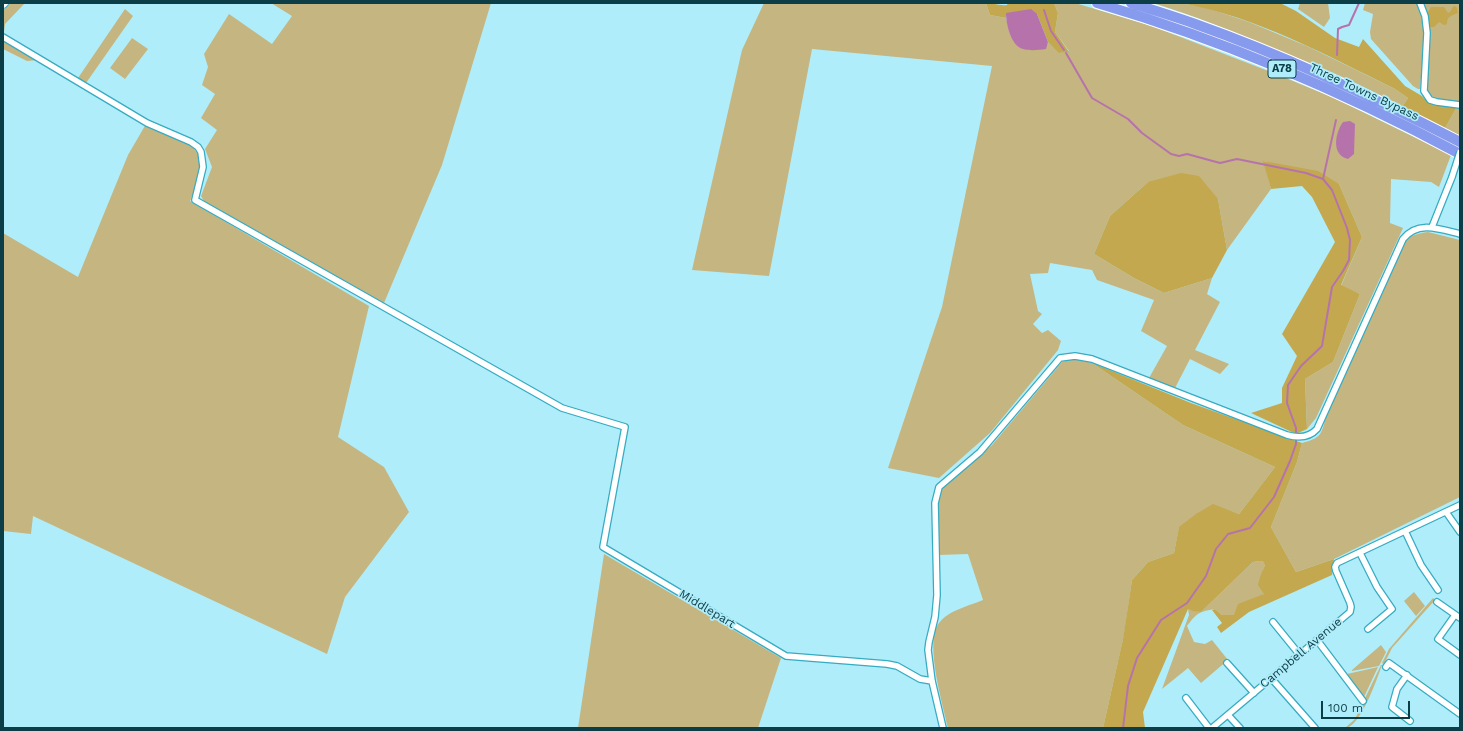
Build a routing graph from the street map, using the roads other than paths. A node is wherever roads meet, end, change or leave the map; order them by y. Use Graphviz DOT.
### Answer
graph roads {
  1 [pos="1097,3"];
  2 [pos="1132,3"];
  3 [pos="1420,3"];
  4 [pos="3,37"];
  5 [pos="1460,105"];
  6 [pos="1460,142"];
  7 [pos="1460,153"];
  8 [pos="1432,227"];
  9 [pos="1460,234"];
  10 [pos="1460,506"];
  11 [pos="1446,512"];
  12 [pos="1405,531"];
  13 [pos="1460,532"];
  14 [pos="1360,553"];
  15 [pos="1438,590"];
  16 [pos="1437,602"];
  17 [pos="1455,615"];
  18 [pos="1460,618"];
  19 [pos="1273,622"];
  20 [pos="1368,629"];
  21 [pos="1317,640"];
  22 [pos="1299,654"];
  23 [pos="1460,655"];
  24 [pos="1227,663"];
  25 [pos="1386,667"];
  26 [pos="1406,675"];
  27 [pos="1271,678"];
  28 [pos="932,681"];
  29 [pos="1254,693"];
  30 [pos="1186,698"];
  31 [pos="1363,701"];
  32 [pos="1460,714"];
  33 [pos="1228,715"];
  34 [pos="1410,721"];
  35 [pos="943,728"];
  36 [pos="1210,728"];
  37 [pos="1240,728"];
  38 [pos="1315,728"];
  1 -- 7 [label="highway, Three Towns Bypass / A78"];
  2 -- 6 [label="highway, Three Towns Bypass / A78"];
  3 -- 5 [label="street"];
  4 -- 28 [label="street, Middlepart"];
  7 -- 8 [label="street, bridge"];
  8 -- 9 [label="street"];
  8 -- 28 [label="street"];
  10 -- 11 [label="street"];
  11 -- 12 [label="street"];
  11 -- 13 [label="street"];
  12 -- 14 [label="street"];
  12 -- 15 [label="street"];
  14 -- 20 [label="street"];
  14 -- 21 [label="street, Campbell Avenue"];
  16 -- 17 [label="street"];
  17 -- 18 [label="street"];
  17 -- 23 [label="street"];
  19 -- 22 [label="street"];
  21 -- 22 [label="street, Campbell Avenue"];
  21 -- 31 [label="street"];
  22 -- 27 [label="street, Campbell Avenue"];
  24 -- 29 [label="street"];
  25 -- 26 [label="street"];
  26 -- 32 [label="street"];
  26 -- 34 [label="street"];
  27 -- 29 [label="street, Campbell Avenue"];
  27 -- 38 [label="street"];
  28 -- 35 [label="street"];
  29 -- 33 [label="street, Campbell Avenue"];
  30 -- 36 [label="street"];
  33 -- 36 [label="street, Campbell Avenue"];
  33 -- 37 [label="street"];
}
